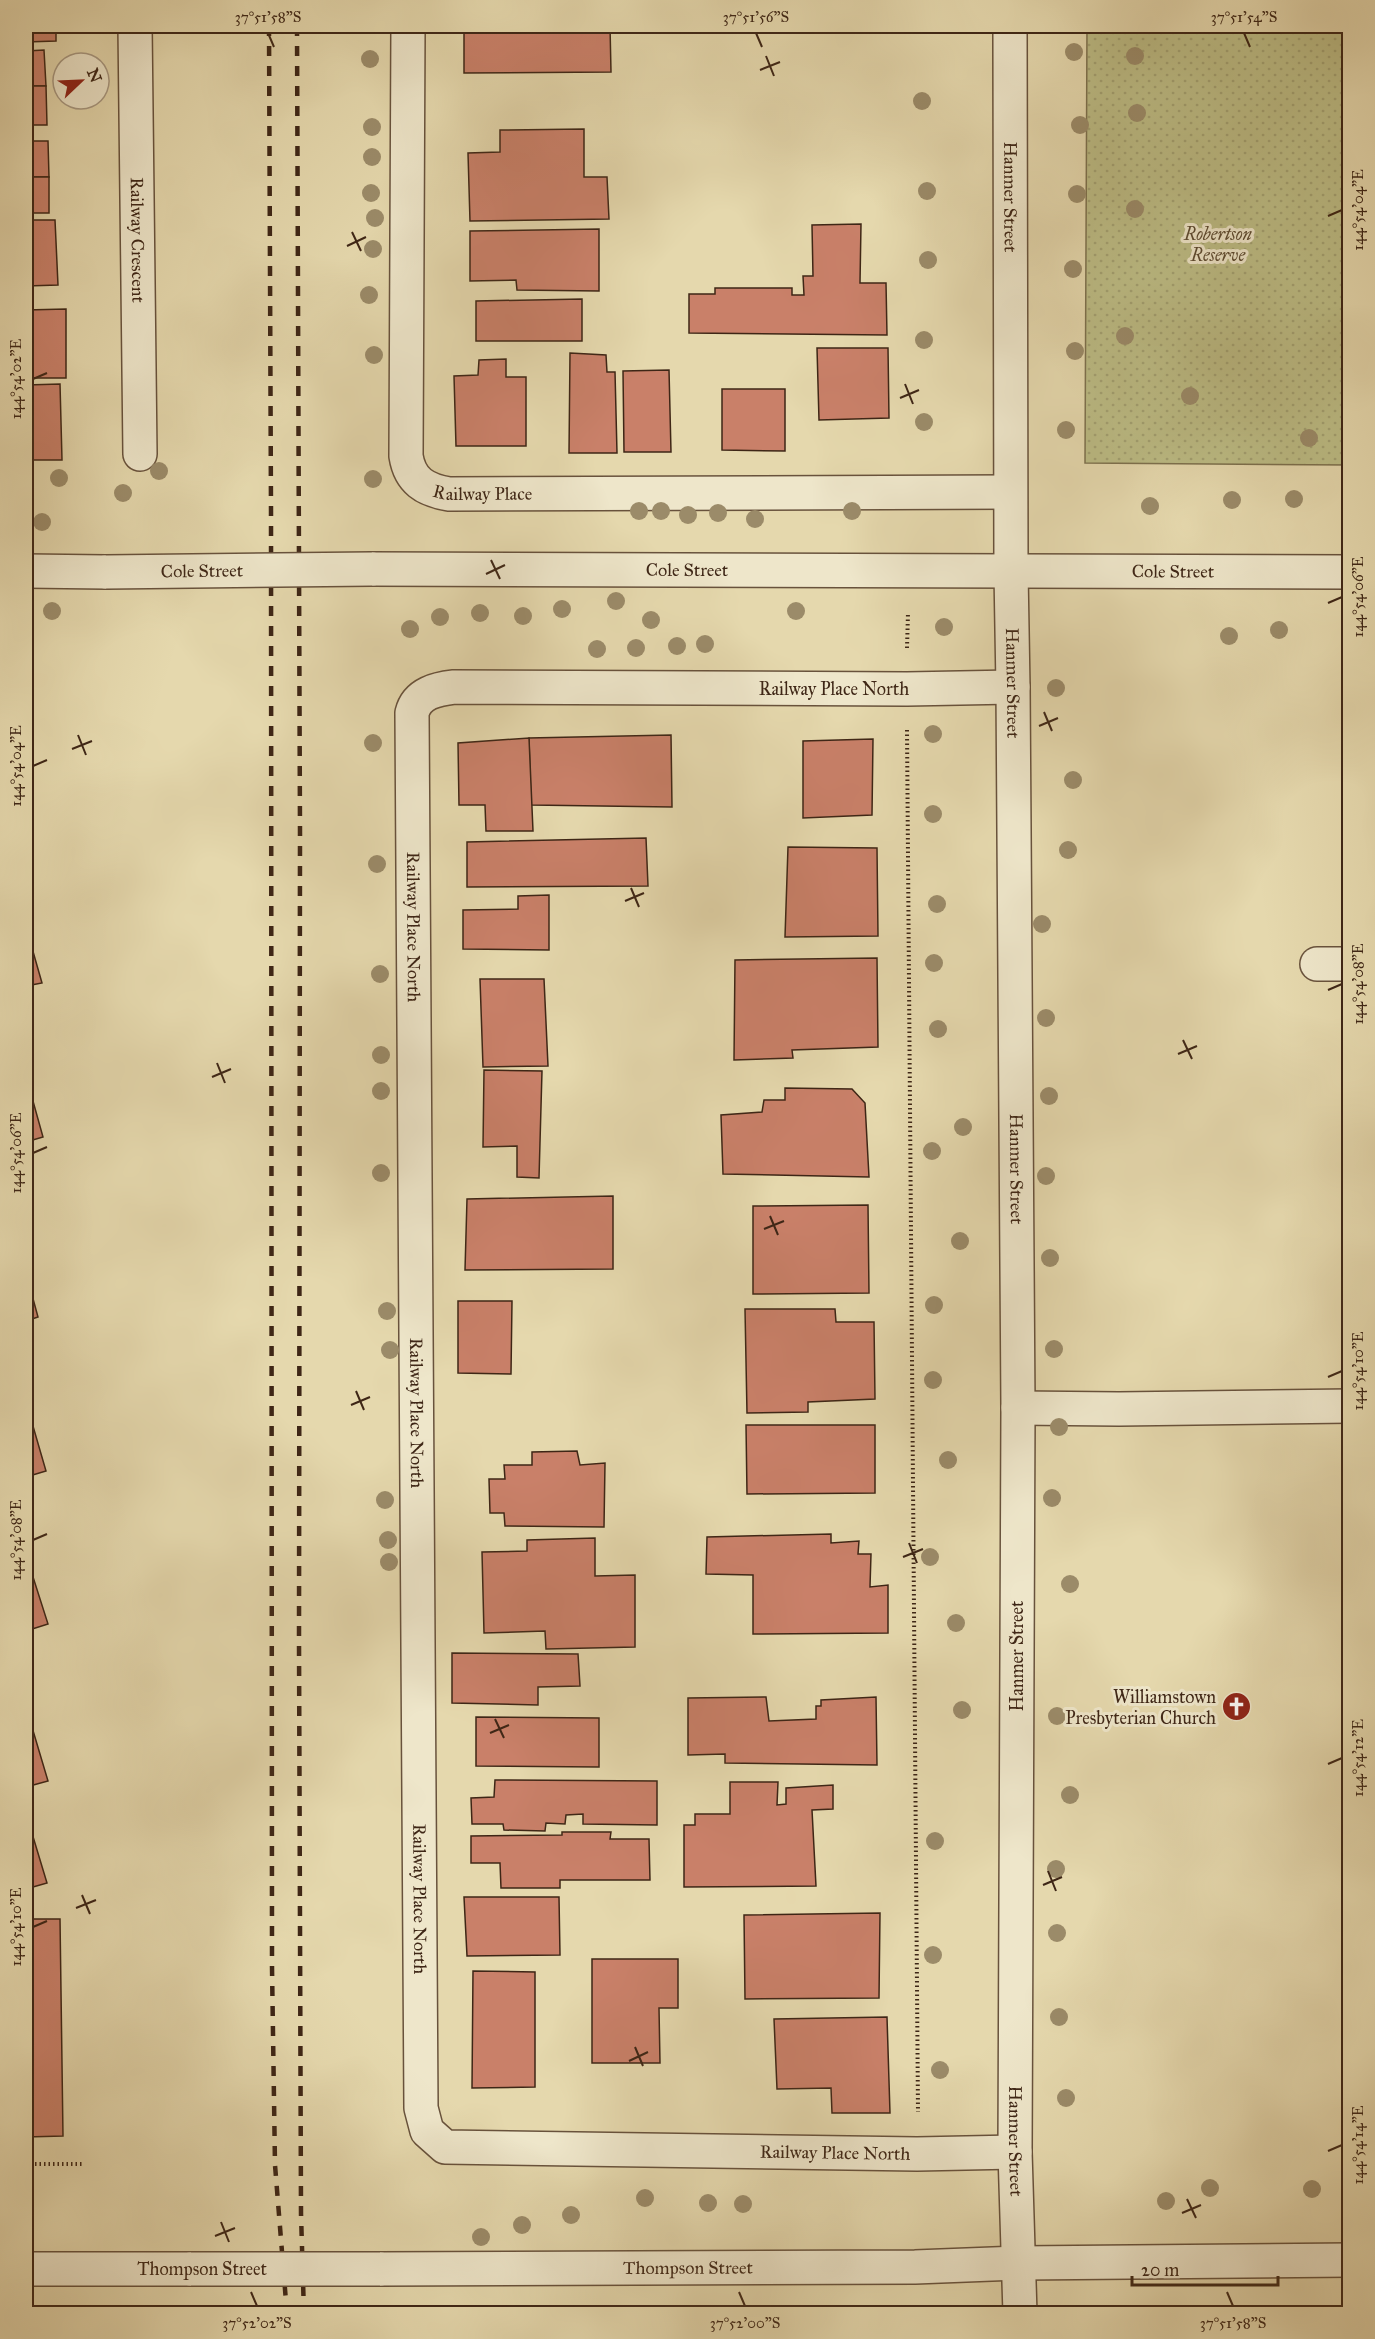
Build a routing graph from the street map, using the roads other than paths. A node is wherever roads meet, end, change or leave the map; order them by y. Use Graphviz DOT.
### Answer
graph roads {
  1 [pos="135,26"];
  2 [pos="408,26"];
  3 [pos="1010,26"];
  4 [pos="140,454"];
  5 [pos="1010,492"];
  6 [pos="26,571"];
  7 [pos="1011,572"];
  8 [pos="1350,572"];
  9 [pos="1013,687"];
  10 [pos="1317,964"];
  11 [pos="1350,964"];
  12 [pos="1350,1406"];
  13 [pos="1018,1408"];
  14 [pos="1015,2152"];
  15 [pos="1350,2260"];
  16 [pos="1020,2263"];
  17 [pos="26,2269"];
  18 [pos="1020,2313"];
  1 -- 4 [label="street, Railway Crescent"];
  2 -- 5 [label="street, Railway Place"];
  3 -- 5 [label="street, Hanmer Street"];
  5 -- 7 [label="street, Hanmer Street"];
  6 -- 7 [label="street, Cole Street, bridge"];
  7 -- 8 [label="street, Cole Street"];
  7 -- 9 [label="street, Hanmer Street"];
  9 -- 13 [label="street, Hanmer Street"];
  9 -- 14 [label="street, Railway Place North"];
  10 -- 11 [label="street"];
  12 -- 13 [label="street"];
  13 -- 14 [label="street, Hanmer Street"];
  14 -- 16 [label="street, Hanmer Street"];
  15 -- 16 [label="street, Thompson Street"];
  16 -- 17 [label="street, Thompson Street, bridge"];
  16 -- 18 [label="street, Hanmer Street"];
}
